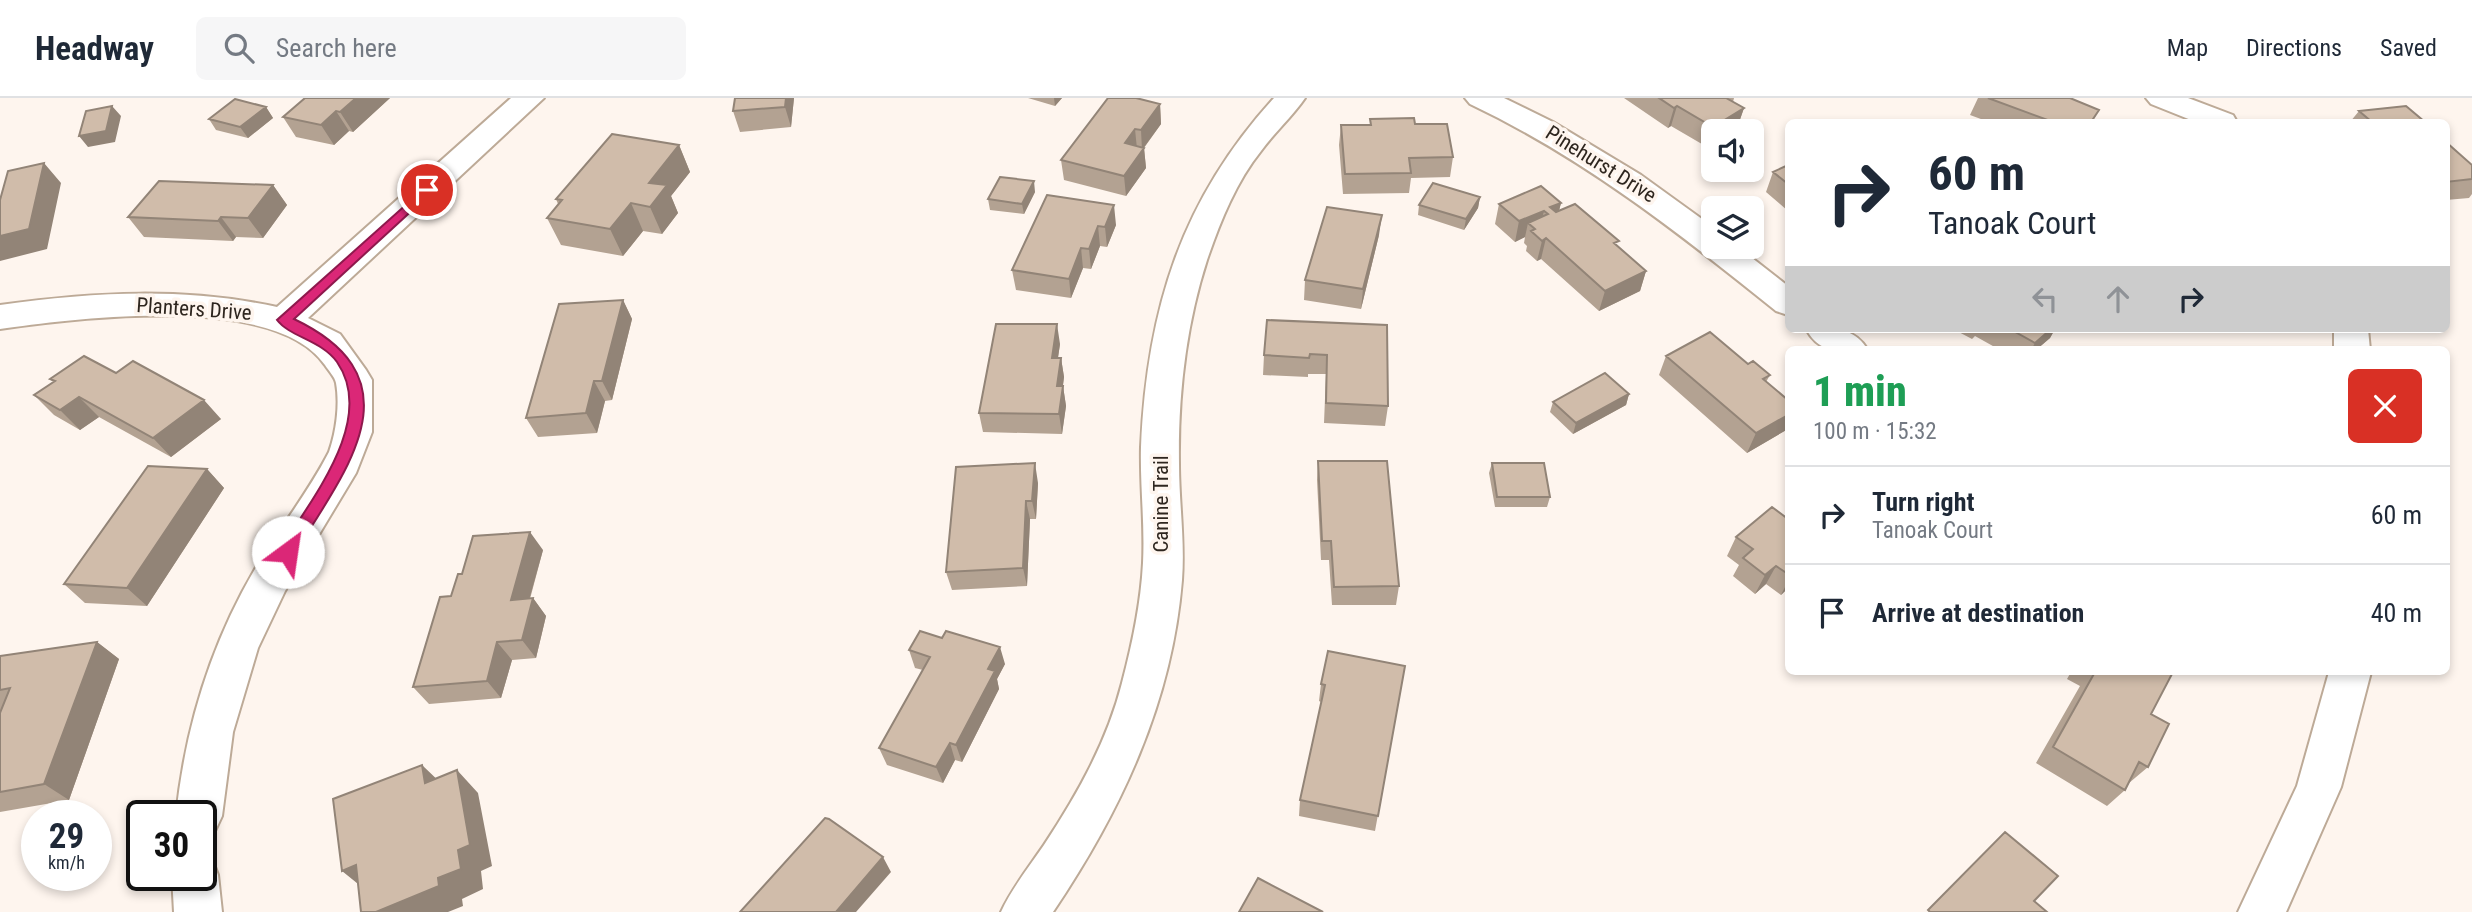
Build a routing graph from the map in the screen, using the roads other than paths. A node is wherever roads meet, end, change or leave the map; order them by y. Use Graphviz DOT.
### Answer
graph roads {
  1 [pos="529,98"];
  2 [pos="1290,98"];
  3 [pos="1480,98"];
  4 [pos="2161,98"];
  5 [pos="2214,119"];
  6 [pos="1701,234"];
  7 [pos="1733,259"];
  8 [pos="1785,301"];
  9 [pos="0,317"];
  10 [pos="284,320"];
  11 [pos="1828,333"];
  12 [pos="1845,346"];
  13 [pos="2349,675"];
  14 [pos="202,800"];
  15 [pos="196,891"];
  16 [pos="198,912"];
  17 [pos="1025,912"];
  18 [pos="2262,912"];
  1 -- 10 [label="street"];
  2 -- 17 [label="street, Canine Trail"];
  3 -- 6 [label="street, Pinehurst Drive"];
  4 -- 5 [label="street"];
  7 -- 8 [label="street, Pinehurst Drive"];
  9 -- 10 [label="street, Planters Drive"];
  10 -- 14 [label="street, Planters Drive"];
  11 -- 12 [label="street"];
  13 -- 18 [label="street"];
  15 -- 16 [label="street"];
}
